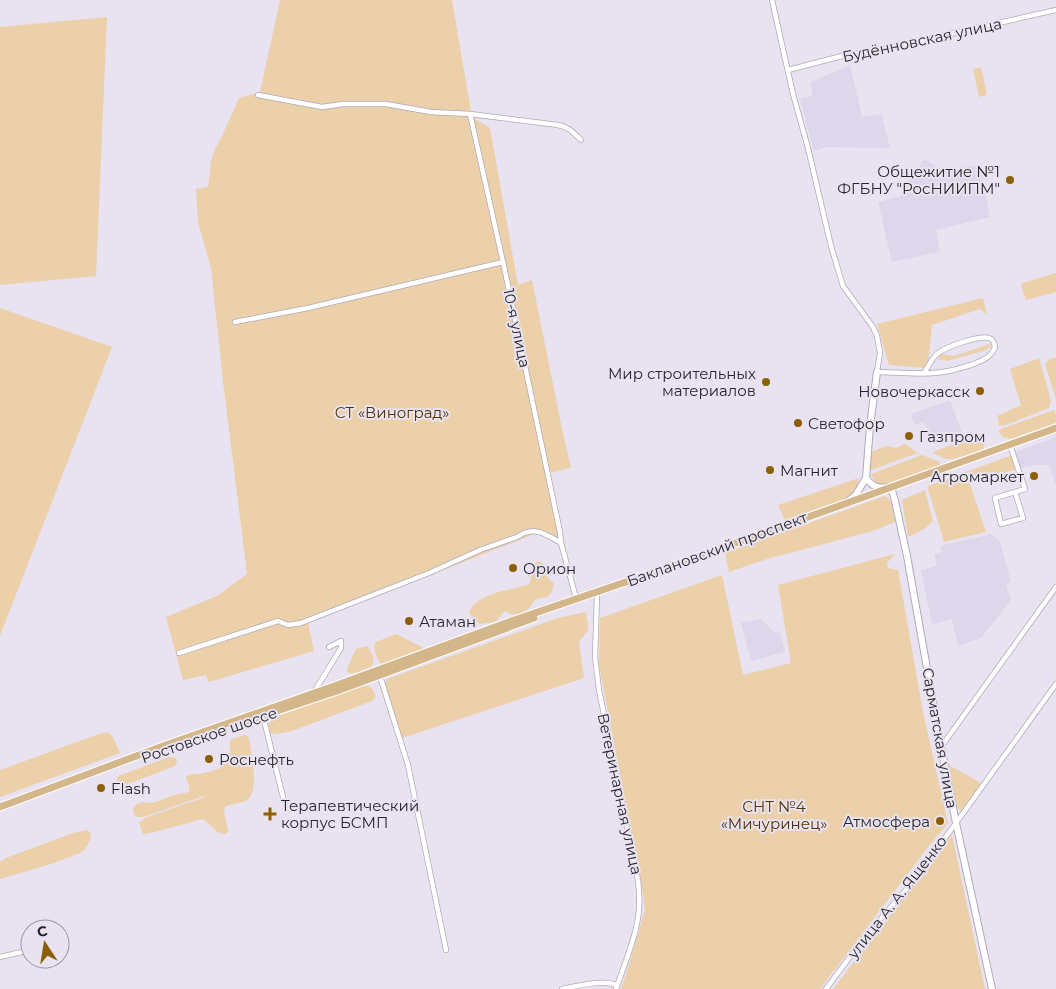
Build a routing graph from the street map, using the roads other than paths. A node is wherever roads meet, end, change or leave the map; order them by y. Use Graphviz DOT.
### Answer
graph roads {
  1 [pos="772,0"];
  2 [pos="1056,10"];
  3 [pos="788,70"];
  4 [pos="258,95"];
  5 [pos="470,114"];
  6 [pos="580,140"];
  7 [pos="503,262"];
  8 [pos="235,322"];
  9 [pos="877,372"];
  10 [pos="924,373"];
  11 [pos="1056,428"];
  12 [pos="1056,432"];
  13 [pos="1011,448"];
  14 [pos="866,478"];
  15 [pos="892,489"];
  16 [pos="1015,492"];
  17 [pos="873,495"];
  18 [pos="846,503"];
  19 [pos="561,543"];
  20 [pos="1056,587"];
  21 [pos="597,593"];
  22 [pos="576,598"];
  23 [pos="329,647"];
  24 [pos="179,653"];
  25 [pos="379,672"];
  26 [pos="1056,684"];
  27 [pos="313,694"];
  28 [pos="262,716"];
  29 [pos="941,747"];
  30 [pos="37,794"];
  31 [pos="283,797"];
  32 [pos="0,808"];
  33 [pos="956,823"];
  34 [pos="446,950"];
  35 [pos="20,952"];
  36 [pos="0,957"];
  37 [pos="617,987"];
  38 [pos="562,989"];
  39 [pos="826,989"];
  40 [pos="992,989"];
  1 -- 3 [label="street"];
  2 -- 3 [label="street, Будённовская улица"];
  3 -- 9 [label="street"];
  4 -- 5 [label="street"];
  5 -- 6 [label="street"];
  5 -- 7 [label="street, 10-я улица"];
  7 -- 8 [label="street"];
  7 -- 19 [label="street, 10-я улица"];
  9 -- 10 [label="street"];
  9 -- 14 [label="main road"];
  10 -- 10 [label="street"];
  11 -- 15 [label="main road, Баклановский проспект"];
  12 -- 13 [label="main road, Баклановский проспект"];
  13 -- 15 [label="main road, Баклановский проспект"];
  13 -- 16 [label="street"];
  14 -- 15 [label="main road"];
  14 -- 17 [label="main road"];
  14 -- 18 [label="main road"];
  15 -- 17 [label="main road, Баклановский проспект"];
  15 -- 29 [label="main road, Сарматская улица"];
  16 -- 16 [label="street"];
  17 -- 18 [label="main road, Баклановский проспект"];
  17 -- 21 [label="main road, Баклановский проспект"];
  18 -- 21 [label="main road, Баклановский проспект"];
  19 -- 22 [label="street, 10-я улица"];
  19 -- 24 [label="street"];
  20 -- 29 [label="street"];
  21 -- 22 [label="main road, Баклановский проспект"];
  21 -- 25 [label="main road, Баклановский проспект"];
  21 -- 37 [label="street, Ветеринарная улица"];
  22 -- 25 [label="main road, Баклановский проспект"];
  23 -- 27 [label="street"];
  25 -- 27 [label="main road, Ростовское шоссе"];
  25 -- 28 [label="main road, Ростовское шоссе"];
  25 -- 34 [label="street"];
  26 -- 33 [label="street, улица А. А. Ященко"];
  27 -- 30 [label="main road, Ростовское шоссе"];
  28 -- 30 [label="main road, Ростовское шоссе"];
  28 -- 31 [label="street"];
  29 -- 33 [label="main road, Сарматская улица"];
  30 -- 32 [label="main road"];
  33 -- 39 [label="street, улица А. А. Ященко"];
  33 -- 40 [label="main road, Сарматская улица"];
  35 -- 36 [label="street"];
  37 -- 38 [label="street"];
}
